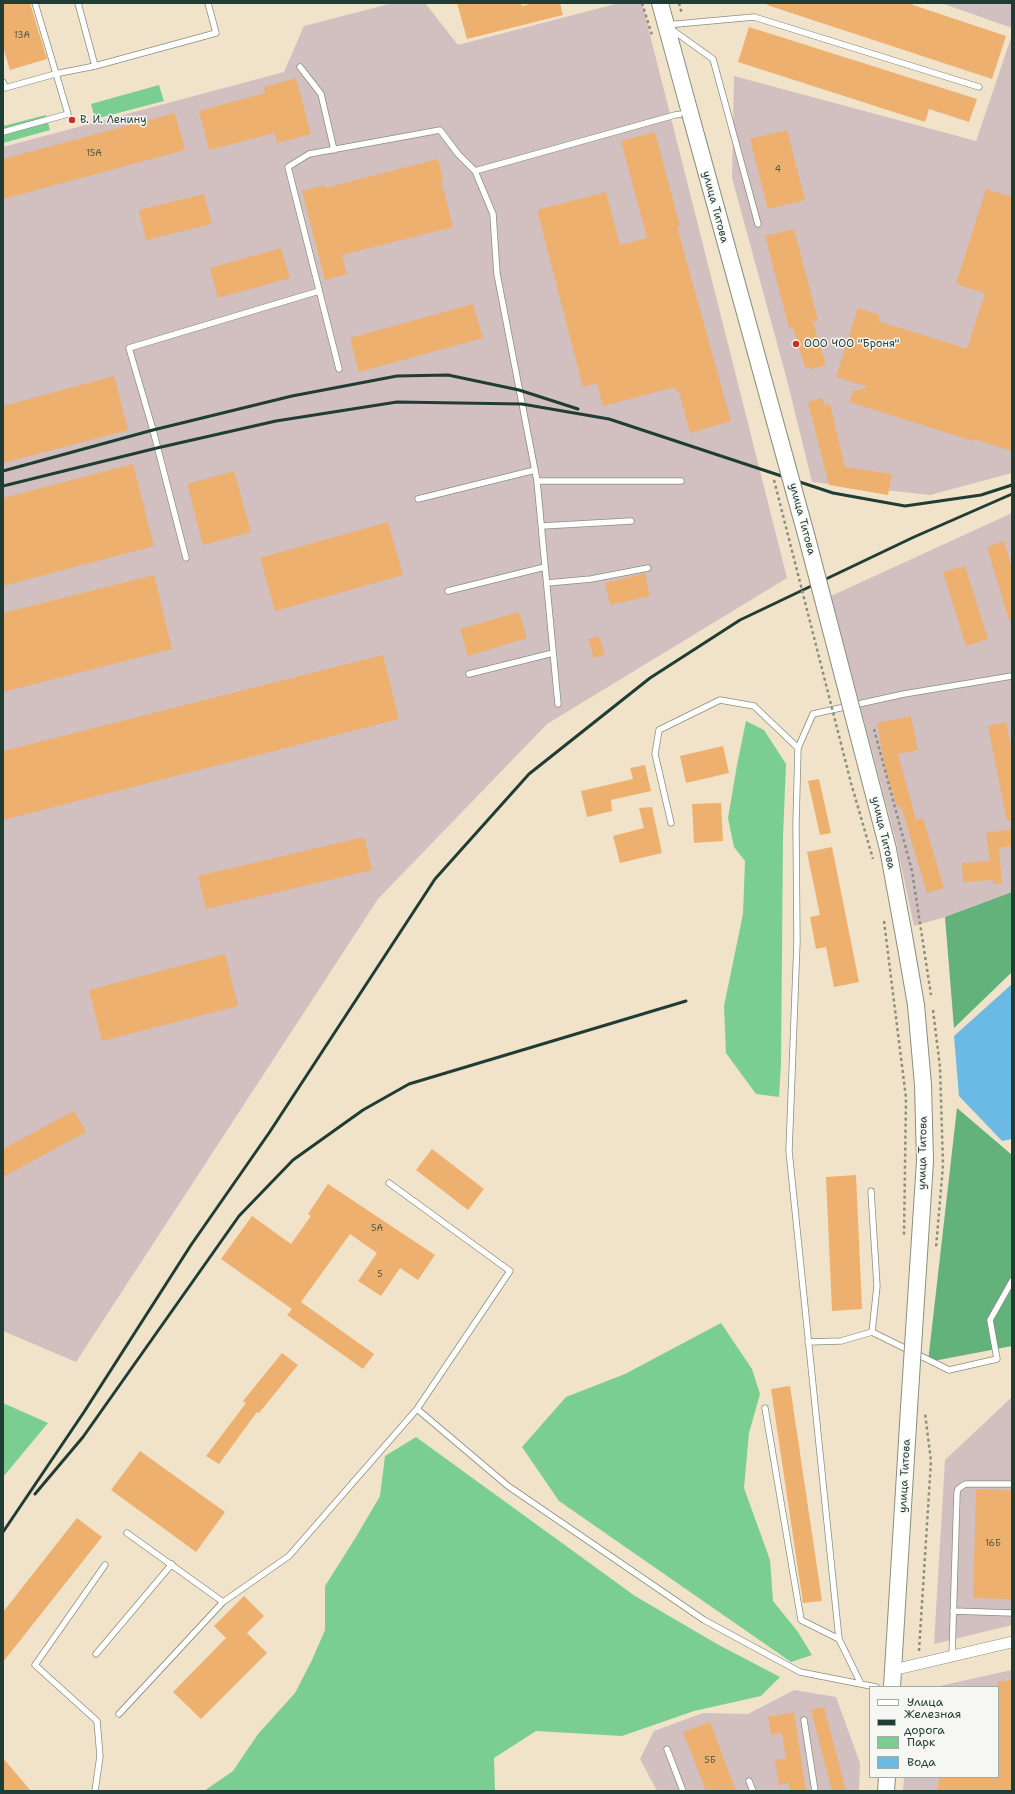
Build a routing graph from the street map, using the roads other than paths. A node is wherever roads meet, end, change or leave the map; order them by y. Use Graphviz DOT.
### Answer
graph roads {
  1 [pos="35,3"];
  2 [pos="78,3"];
  3 [pos="208,3"];
  4 [pos="660,3"];
  5 [pos="666,25"];
  6 [pos="95,66"];
  7 [pos="300,67"];
  8 [pos="55,74"];
  9 [pos="4,86"];
  10 [pos="979,87"];
  11 [pos="690,113"];
  12 [pos="3,132"];
  13 [pos="334,150"];
  14 [pos="475,171"];
  15 [pos="758,224"];
  16 [pos="319,291"];
  17 [pos="339,369"];
  18 [pos="535,470"];
  19 [pos="537,481"];
  20 [pos="681,481"];
  21 [pos="418,499"];
  22 [pos="631,521"];
  23 [pos="542,526"];
  24 [pos="186,558"];
  25 [pos="546,567"];
  26 [pos="648,568"];
  27 [pos="547,583"];
  28 [pos="448,591"];
  29 [pos="553,653"];
  30 [pos="469,674"];
  31 [pos="1012,676"];
  32 [pos="558,704"];
  33 [pos="798,748"];
  34 [pos="671,823"];
  35 [pos="389,1183"];
  36 [pos="871,1191"];
  37 [pos="1012,1281"];
  38 [pos="872,1332"];
  39 [pos="808,1342"];
  40 [pos="765,1408"];
  41 [pos="417,1409"];
  42 [pos="1012,1484"];
  43 [pos="127,1533"];
  44 [pos="172,1564"];
  45 [pos="105,1565"];
  46 [pos="223,1602"];
  47 [pos="953,1611"];
  48 [pos="1012,1613"];
  49 [pos="839,1639"];
  50 [pos="1012,1642"];
  51 [pos="96,1654"];
  52 [pos="952,1656"];
  53 [pos="893,1670"];
  54 [pos="861,1684"];
  55 [pos="871,1686"];
  56 [pos="892,1686"];
  57 [pos="119,1714"];
  58 [pos="804,1720"];
  59 [pos="667,1748"];
  60 [pos="887,1778"];
  61 [pos="749,1781"];
  62 [pos="95,1791"];
  63 [pos="683,1791"];
  64 [pos="753,1791"];
  65 [pos="815,1791"];
  66 [pos="886,1791"];
  1 -- 8 [label="lane"];
  2 -- 6 [label="lane"];
  3 -- 6 [label="lane"];
  4 -- 5 [label="main road, улица Титова"];
  5 -- 10 [label="lane"];
  5 -- 11 [label="main road, улица Титова"];
  5 -- 15 [label="lane"];
  6 -- 8 [label="lane"];
  7 -- 13 [label="lane"];
  8 -- 9 [label="lane"];
  8 -- 12 [label="lane"];
  11 -- 14 [label="lane"];
  11 -- 53 [label="main road, улица Титова, bridge"];
  13 -- 14 [label="lane"];
  13 -- 16 [label="lane"];
  14 -- 18 [label="lane"];
  16 -- 17 [label="lane"];
  16 -- 24 [label="lane"];
  18 -- 19 [label="lane"];
  18 -- 21 [label="lane"];
  19 -- 20 [label="lane"];
  19 -- 23 [label="lane"];
  22 -- 23 [label="lane"];
  23 -- 25 [label="lane"];
  25 -- 27 [label="lane"];
  25 -- 28 [label="lane"];
  26 -- 27 [label="lane"];
  27 -- 29 [label="lane"];
  29 -- 30 [label="lane"];
  29 -- 32 [label="lane"];
  31 -- 33 [label="lane"];
  33 -- 34 [label="lane"];
  33 -- 39 [label="lane"];
  35 -- 41 [label="lane"];
  36 -- 38 [label="lane"];
  37 -- 38 [label="lane"];
  38 -- 39 [label="lane"];
  39 -- 49 [label="lane"];
  40 -- 49 [label="lane"];
  41 -- 46 [label="lane"];
  41 -- 54 [label="lane"];
  42 -- 47 [label="lane"];
  43 -- 44 [label="lane"];
  44 -- 46 [label="lane"];
  44 -- 51 [label="lane"];
  45 -- 62 [label="lane"];
  46 -- 57 [label="lane"];
  47 -- 48 [label="lane"];
  47 -- 52 [label="lane"];
  49 -- 54 [label="lane"];
  50 -- 52 [label="street"];
  52 -- 53 [label="street"];
  53 -- 56 [label="main road, улица Титова"];
  54 -- 55 [label="lane"];
  58 -- 65 [label="lane"];
  59 -- 63 [label="lane"];
  60 -- 66 [label="main road"];
  61 -- 64 [label="lane"];
}
